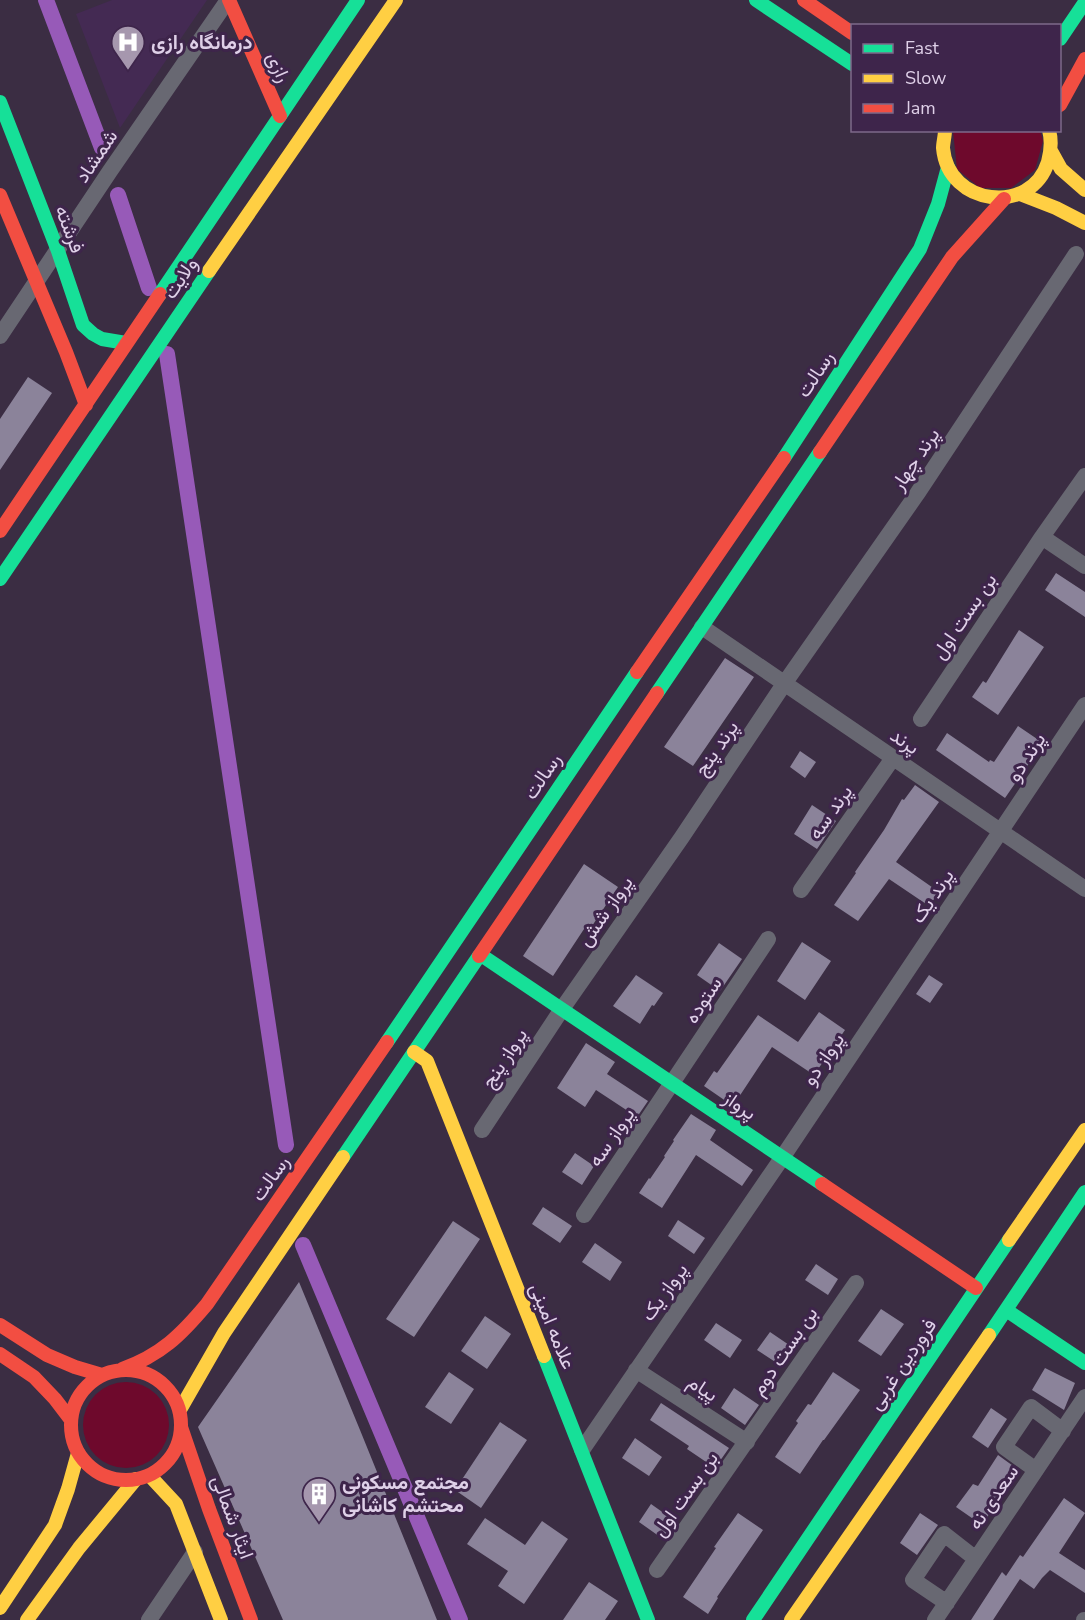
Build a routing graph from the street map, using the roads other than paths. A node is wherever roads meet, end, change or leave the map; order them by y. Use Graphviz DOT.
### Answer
graph roads {
  1 [pos="229,0"];
  2 [pos="358,0"];
  3 [pos="396,0"];
  4 [pos="756,0"];
  5 [pos="804,0"];
  6 [pos="1085,2"];
  7 [pos="851,32"];
  8 [pos="1061,36"];
  9 [pos="1085,59"];
  10 [pos="851,63"];
  11 [pos="1061,101"];
  12 [pos="0,102"];
  13 [pos="280,116"];
  14 [pos="933,132"];
  15 [pos="945,132"];
  16 [pos="1051,132"];
  17 [pos="944,151"];
  18 [pos="1052,151"];
  19 [pos="948,167"];
  20 [pos="1085,190"];
  21 [pos="1020,194"];
  22 [pos="0,195"];
  23 [pos="1004,199"];
  24 [pos="1085,223"];
  25 [pos="58,251"];
  26 [pos="1076,254"];
  27 [pos="36,283"];
  28 [pos="0,336"];
  29 [pos="126,343"];
  30 [pos="86,405"];
  31 [pos="1085,476"];
  32 [pos="0,531"];
  33 [pos="1042,537"];
  34 [pos="1085,566"];
  35 [pos="0,579"];
  36 [pos="702,627"];
  37 [pos="784,684"];
  38 [pos="1085,705"];
  39 [pos="921,719"];
  40 [pos="893,758"];
  41 [pos="1001,832"];
  42 [pos="682,837"];
  43 [pos="801,890"];
  44 [pos="1085,890"];
  45 [pos="768,939"];
  46 [pos="481,955"];
  47 [pos="898,983"];
  48 [pos="562,1009"];
  49 [pos="414,1052"];
  50 [pos="672,1083"];
  51 [pos="482,1130"];
  52 [pos="1085,1130"];
  53 [pos="782,1158"];
  54 [pos="1085,1192"];
  55 [pos="584,1215"];
  56 [pos="856,1283"];
  57 [pos="976,1288"];
  58 [pos="1006,1310"];
  59 [pos="0,1325"];
  60 [pos="0,1354"];
  61 [pos="1085,1364"];
  62 [pos="122,1370"];
  63 [pos="636,1370"];
  64 [pos="102,1375"];
  65 [pos="1085,1397"];
  66 [pos="181,1408"];
  67 [pos="71,1420"];
  68 [pos="181,1427"];
  69 [pos="1063,1431"];
  70 [pos="747,1442"];
  71 [pos="582,1450"];
  72 [pos="78,1453"];
  73 [pos="1036,1470"];
  74 [pos="143,1478"];
  75 [pos="195,1552"];
  76 [pos="976,1559"];
  77 [pos="657,1570"];
  78 [pos="947,1603"];
  79 [pos="0,1608"];
  80 [pos="27,1620"];
  81 [pos="149,1620"];
  82 [pos="221,1620"];
  83 [pos="251,1620"];
  84 [pos="648,1620"];
  85 [pos="753,1620"];
  86 [pos="791,1620"];
  87 [pos="935,1620"];
  1 -- 13 [label="street, رازی"];
  1 -- 25 [label="street, شمشاد"];
  2 -- 13 [label="street, ولایت"];
  3 -- 35 [label="street, ولایت"];
  4 -- 10 [label="street"];
  5 -- 7 [label="street"];
  6 -- 8 [label="street"];
  9 -- 11 [label="street"];
  12 -- 25 [label="street, فرشته"];
  13 -- 29 [label="street, ولایت"];
  14 -- 17 [label="street"];
  15 -- 17 [label="street"];
  16 -- 18 [label="street"];
  17 -- 19 [label="street"];
  18 -- 20 [label="street"];
  18 -- 21 [label="street"];
  19 -- 23 [label="street"];
  19 -- 62 [label="street, رسالت"];
  21 -- 23 [label="street"];
  21 -- 24 [label="street"];
  22 -- 27 [label="street"];
  23 -- 36 [label="street"];
  25 -- 27 [label="street, شمشاد"];
  25 -- 29 [label="street, فرشته"];
  26 -- 37 [label="street, پرند چهار"];
  27 -- 28 [label="street, شمشاد"];
  27 -- 30 [label="street"];
  29 -- 30 [label="street, ولایت"];
  30 -- 32 [label="street, ولایت"];
  31 -- 33 [label="street"];
  33 -- 34 [label="street"];
  33 -- 39 [label="street, بن بست اول"];
  36 -- 37 [label="street, پرند"];
  36 -- 46 [label="street"];
  37 -- 40 [label="street, پرند"];
  37 -- 42 [label="street, پرند پنج"];
  38 -- 41 [label="street, پرند دو"];
  40 -- 41 [label="street, پرند"];
  40 -- 43 [label="street, پرند سه"];
  41 -- 44 [label="street, پرند"];
  41 -- 47 [label="street, پرند یک"];
  42 -- 48 [label="street, پرواز شش"];
  45 -- 50 [label="street, ستوده"];
  46 -- 48 [label="street, پرواز"];
  46 -- 49 [label="street"];
  47 -- 53 [label="street, پرواز دو"];
  48 -- 50 [label="street, پرواز"];
  48 -- 51 [label="street, پرواز پنج"];
  49 -- 66 [label="street"];
  49 -- 71 [label="street, علامه امینی"];
  50 -- 53 [label="street, پرواز"];
  50 -- 55 [label="street, پرواز سه"];
  52 -- 57 [label="street, فروردین غربی"];
  53 -- 57 [label="street, پرواز"];
  53 -- 63 [label="street, پرواز یک"];
  54 -- 58 [label="street"];
  56 -- 70 [label="street, بن بست دوم"];
  57 -- 85 [label="street, فروردین غربی"];
  58 -- 61 [label="street"];
  58 -- 86 [label="street"];
  59 -- 64 [label="street"];
  60 -- 67 [label="street"];
  62 -- 64 [label="street"];
  62 -- 66 [label="street"];
  63 -- 70 [label="street, پیام"];
  63 -- 71 [label="street, پرواز یک"];
  64 -- 67 [label="street"];
  65 -- 69 [label="street, سعدی نه"];
  66 -- 68 [label="street"];
  67 -- 72 [label="street"];
  68 -- 74 [label="street"];
  68 -- 83 [label="street, ایثار شمالی"];
  69 -- 73 [label="street, سعدی نه"];
  69 -- 73 [label="street"];
  70 -- 77 [label="street, بن بست اول"];
  71 -- 84 [label="street, علامه امینی"];
  72 -- 74 [label="street"];
  72 -- 79 [label="street"];
  73 -- 76 [label="street, سعدی نه"];
  74 -- 75 [label="street"];
  74 -- 80 [label="street"];
  75 -- 81 [label="street"];
  75 -- 82 [label="street"];
  76 -- 78 [label="street, سعدی نه"];
  76 -- 78 [label="street"];
  78 -- 87 [label="street, سعدی نه"];
}
